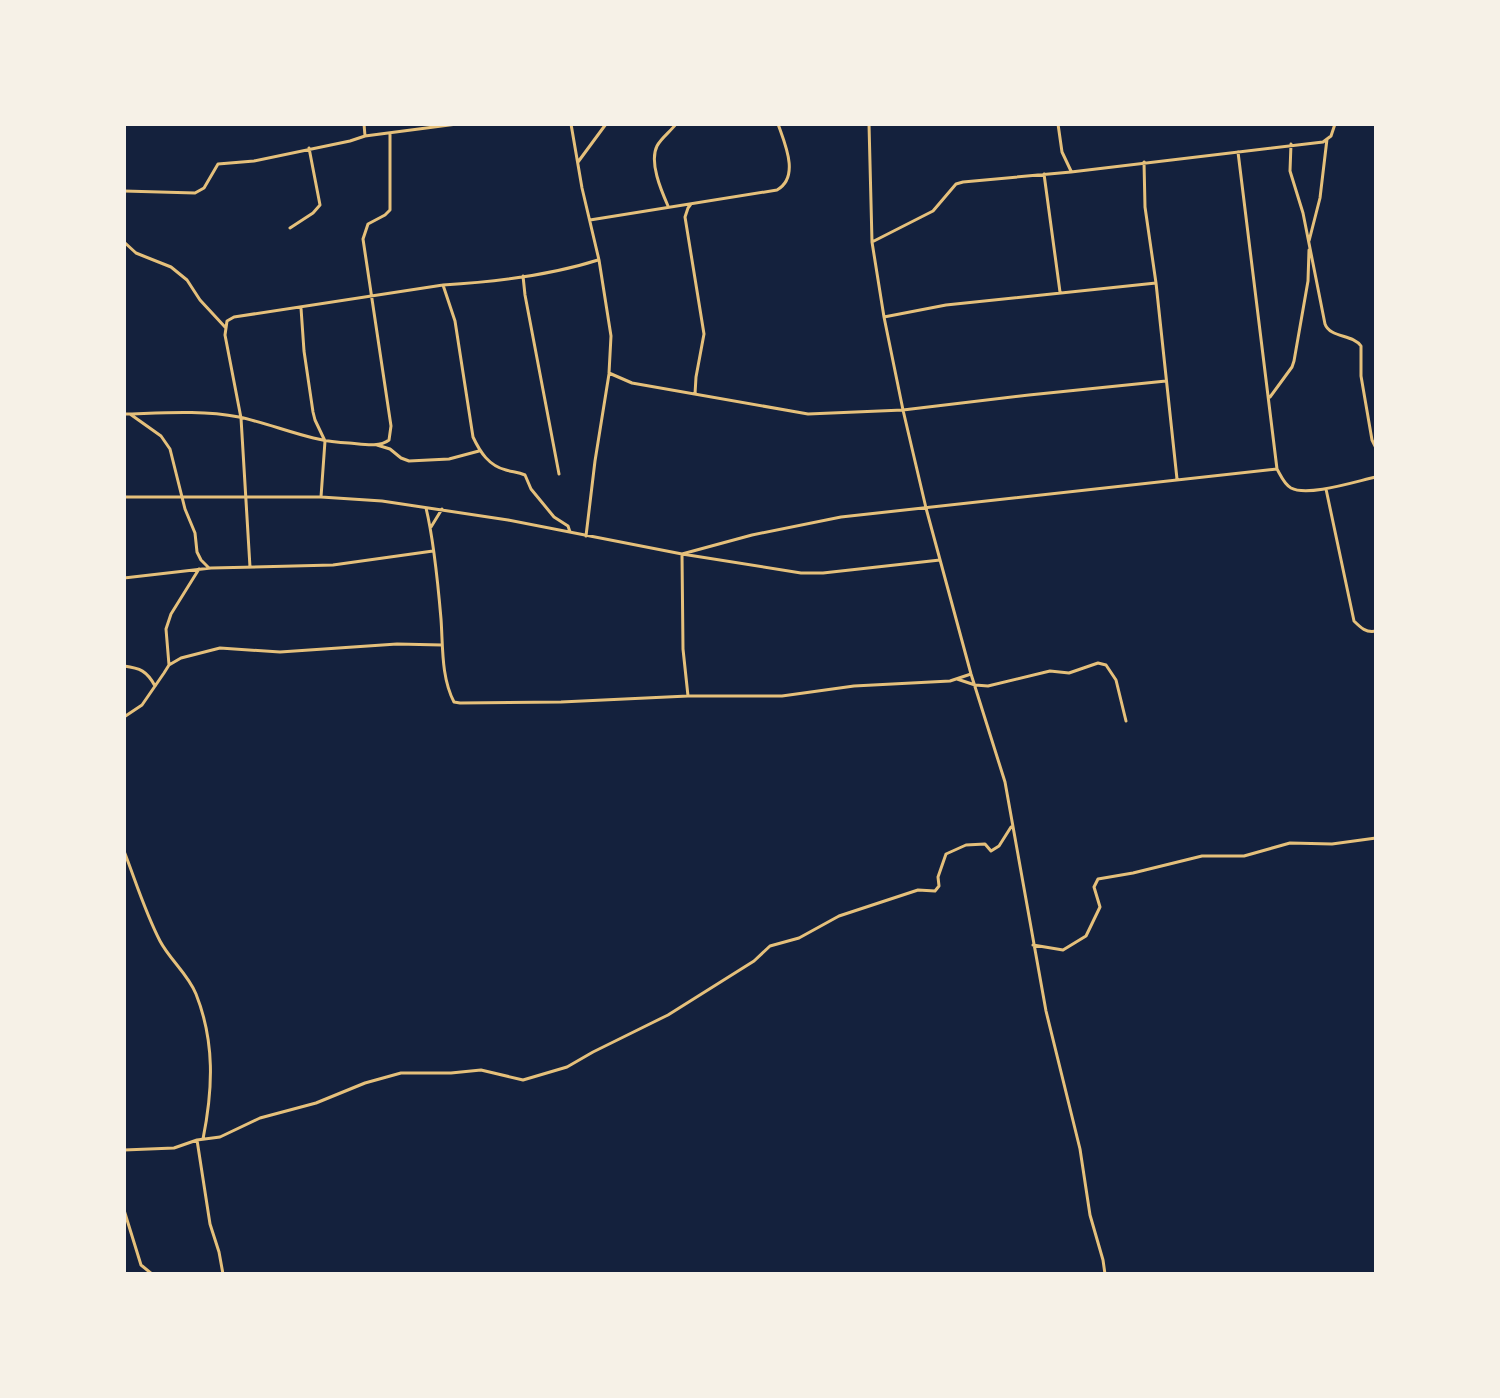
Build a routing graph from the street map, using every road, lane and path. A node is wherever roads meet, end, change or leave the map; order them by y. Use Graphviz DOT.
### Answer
graph roads {
  1 [pos="364,124"];
  2 [pos="457,124"];
  3 [pos="571,124"];
  4 [pos="606,124"];
  5 [pos="676,124"];
  6 [pos="778,124"];
  7 [pos="869,124"];
  8 [pos="1058,124"];
  9 [pos="1335,124"];
  10 [pos="390,134"];
  11 [pos="365,136"];
  12 [pos="1327,139"];
  13 [pos="1291,144"];
  14 [pos="309,148"];
  15 [pos="1238,152"];
  16 [pos="578,162"];
  17 [pos="1144,162"];
  18 [pos="1071,172"];
  19 [pos="1044,174"];
  20 [pos="124,191"];
  21 [pos="693,202"];
  22 [pos="668,206"];
  23 [pos="590,220"];
  24 [pos="290,228"];
  25 [pos="124,242"];
  26 [pos="872,242"];
  27 [pos="1309,243"];
  28 [pos="599,260"];
  29 [pos="523,276"];
  30 [pos="1156,283"];
  31 [pos="443,285"];
  32 [pos="1060,292"];
  33 [pos="371,296"];
  34 [pos="301,308"];
  35 [pos="884,317"];
  36 [pos="225,327"];
  37 [pos="609,374"];
  38 [pos="1166,381"];
  39 [pos="696,394"];
  40 [pos="1269,398"];
  41 [pos="903,410"];
  42 [pos="126,413"];
  43 [pos="241,418"];
  44 [pos="325,441"];
  45 [pos="375,445"];
  46 [pos="1376,448"];
  47 [pos="479,451"];
  48 [pos="1277,469"];
  49 [pos="559,474"];
  50 [pos="1376,477"];
  51 [pos="1178,479"];
  52 [pos="1326,489"];
  53 [pos="124,496"];
  54 [pos="183,497"];
  55 [pos="321,497"];
  56 [pos="246,498"];
  57 [pos="426,508"];
  58 [pos="926,508"];
  59 [pos="442,509"];
  60 [pos="431,527"];
  61 [pos="570,532"];
  62 [pos="586,536"];
  63 [pos="433,551"];
  64 [pos="682,554"];
  65 [pos="940,560"];
  66 [pos="250,567"];
  67 [pos="211,568"];
  68 [pos="199,569"];
  69 [pos="124,578"];
  70 [pos="1376,631"];
  71 [pos="443,645"];
  72 [pos="169,665"];
  73 [pos="124,666"];
  74 [pos="971,674"];
  75 [pos="957,679"];
  76 [pos="975,685"];
  77 [pos="155,686"];
  78 [pos="688,696"];
  79 [pos="124,717"];
  80 [pos="1126,721"];
  81 [pos="1012,825"];
  82 [pos="1376,838"];
  83 [pos="124,851"];
  84 [pos="1033,945"];
  85 [pos="203,1138"];
  86 [pos="197,1140"];
  87 [pos="124,1150"];
  88 [pos="124,1210"];
  89 [pos="152,1274"];
  90 [pos="223,1274"];
  91 [pos="1105,1274"];
  1 -- 11 [label="street"];
  2 -- 10 [label="street"];
  3 -- 16 [label="street"];
  4 -- 16 [label="street"];
  5 -- 22 [label="street"];
  6 -- 21 [label="street"];
  7 -- 26 [label="street"];
  8 -- 18 [label="street"];
  9 -- 12 [label="street"];
  10 -- 11 [label="street"];
  10 -- 33 [label="street"];
  11 -- 14 [label="street"];
  12 -- 13 [label="street"];
  12 -- 27 [label="street"];
  13 -- 15 [label="street"];
  13 -- 27 [label="street"];
  14 -- 20 [label="street"];
  14 -- 24 [label="street"];
  15 -- 17 [label="street"];
  15 -- 40 [label="street"];
  16 -- 23 [label="street"];
  17 -- 18 [label="street"];
  17 -- 30 [label="street"];
  18 -- 19 [label="street"];
  19 -- 26 [label="street"];
  19 -- 32 [label="street"];
  21 -- 22 [label="street"];
  21 -- 39 [label="street"];
  22 -- 23 [label="street"];
  23 -- 28 [label="street"];
  25 -- 36 [label="street"];
  26 -- 35 [label="street"];
  27 -- 40 [label="street"];
  27 -- 46 [label="street"];
  28 -- 29 [label="street"];
  28 -- 37 [label="street"];
  29 -- 31 [label="street"];
  29 -- 49 [label="street"];
  30 -- 32 [label="street"];
  30 -- 38 [label="street"];
  31 -- 33 [label="street"];
  31 -- 47 [label="street"];
  32 -- 35 [label="street"];
  33 -- 34 [label="street"];
  33 -- 45 [label="street"];
  34 -- 36 [label="street"];
  34 -- 44 [label="street"];
  35 -- 41 [label="street"];
  36 -- 43 [label="street"];
  37 -- 39 [label="street"];
  37 -- 62 [label="street"];
  38 -- 41 [label="street"];
  38 -- 51 [label="street"];
  39 -- 41 [label="street"];
  40 -- 48 [label="street"];
  41 -- 58 [label="street"];
  42 -- 43 [label="street"];
  42 -- 54 [label="street"];
  43 -- 44 [label="street"];
  43 -- 56 [label="street"];
  44 -- 45 [label="street"];
  44 -- 55 [label="street"];
  45 -- 47 [label="street"];
  47 -- 61 [label="street"];
  48 -- 51 [label="street"];
  48 -- 52 [label="street"];
  50 -- 52 [label="street"];
  51 -- 58 [label="street"];
  52 -- 70 [label="street"];
  53 -- 54 [label="street"];
  54 -- 56 [label="street"];
  54 -- 67 [label="street"];
  55 -- 56 [label="street"];
  55 -- 57 [label="street"];
  56 -- 66 [label="street"];
  57 -- 59 [label="street"];
  57 -- 60 [label="street"];
  58 -- 64 [label="street"];
  58 -- 65 [label="street"];
  59 -- 60 [label="street"];
  59 -- 61 [label="street"];
  60 -- 63 [label="street"];
  61 -- 62 [label="street"];
  62 -- 64 [label="street"];
  63 -- 66 [label="street"];
  63 -- 71 [label="street"];
  64 -- 65 [label="street"];
  64 -- 78 [label="street"];
  65 -- 74 [label="street"];
  66 -- 67 [label="street"];
  67 -- 68 [label="street"];
  68 -- 69 [label="street"];
  68 -- 72 [label="street"];
  71 -- 72 [label="street"];
  71 -- 78 [label="street"];
  72 -- 77 [label="street"];
  73 -- 77 [label="street"];
  74 -- 75 [label="street"];
  74 -- 76 [label="street"];
  75 -- 76 [label="street"];
  75 -- 78 [label="street"];
  76 -- 80 [label="street"];
  76 -- 81 [label="street"];
  77 -- 79 [label="street"];
  81 -- 84 [label="street"];
  81 -- 85 [label="street"];
  82 -- 84 [label="street"];
  83 -- 85 [label="street"];
  84 -- 91 [label="street"];
  85 -- 86 [label="street"];
  86 -- 87 [label="street"];
  86 -- 90 [label="street"];
  88 -- 89 [label="street"];
}
